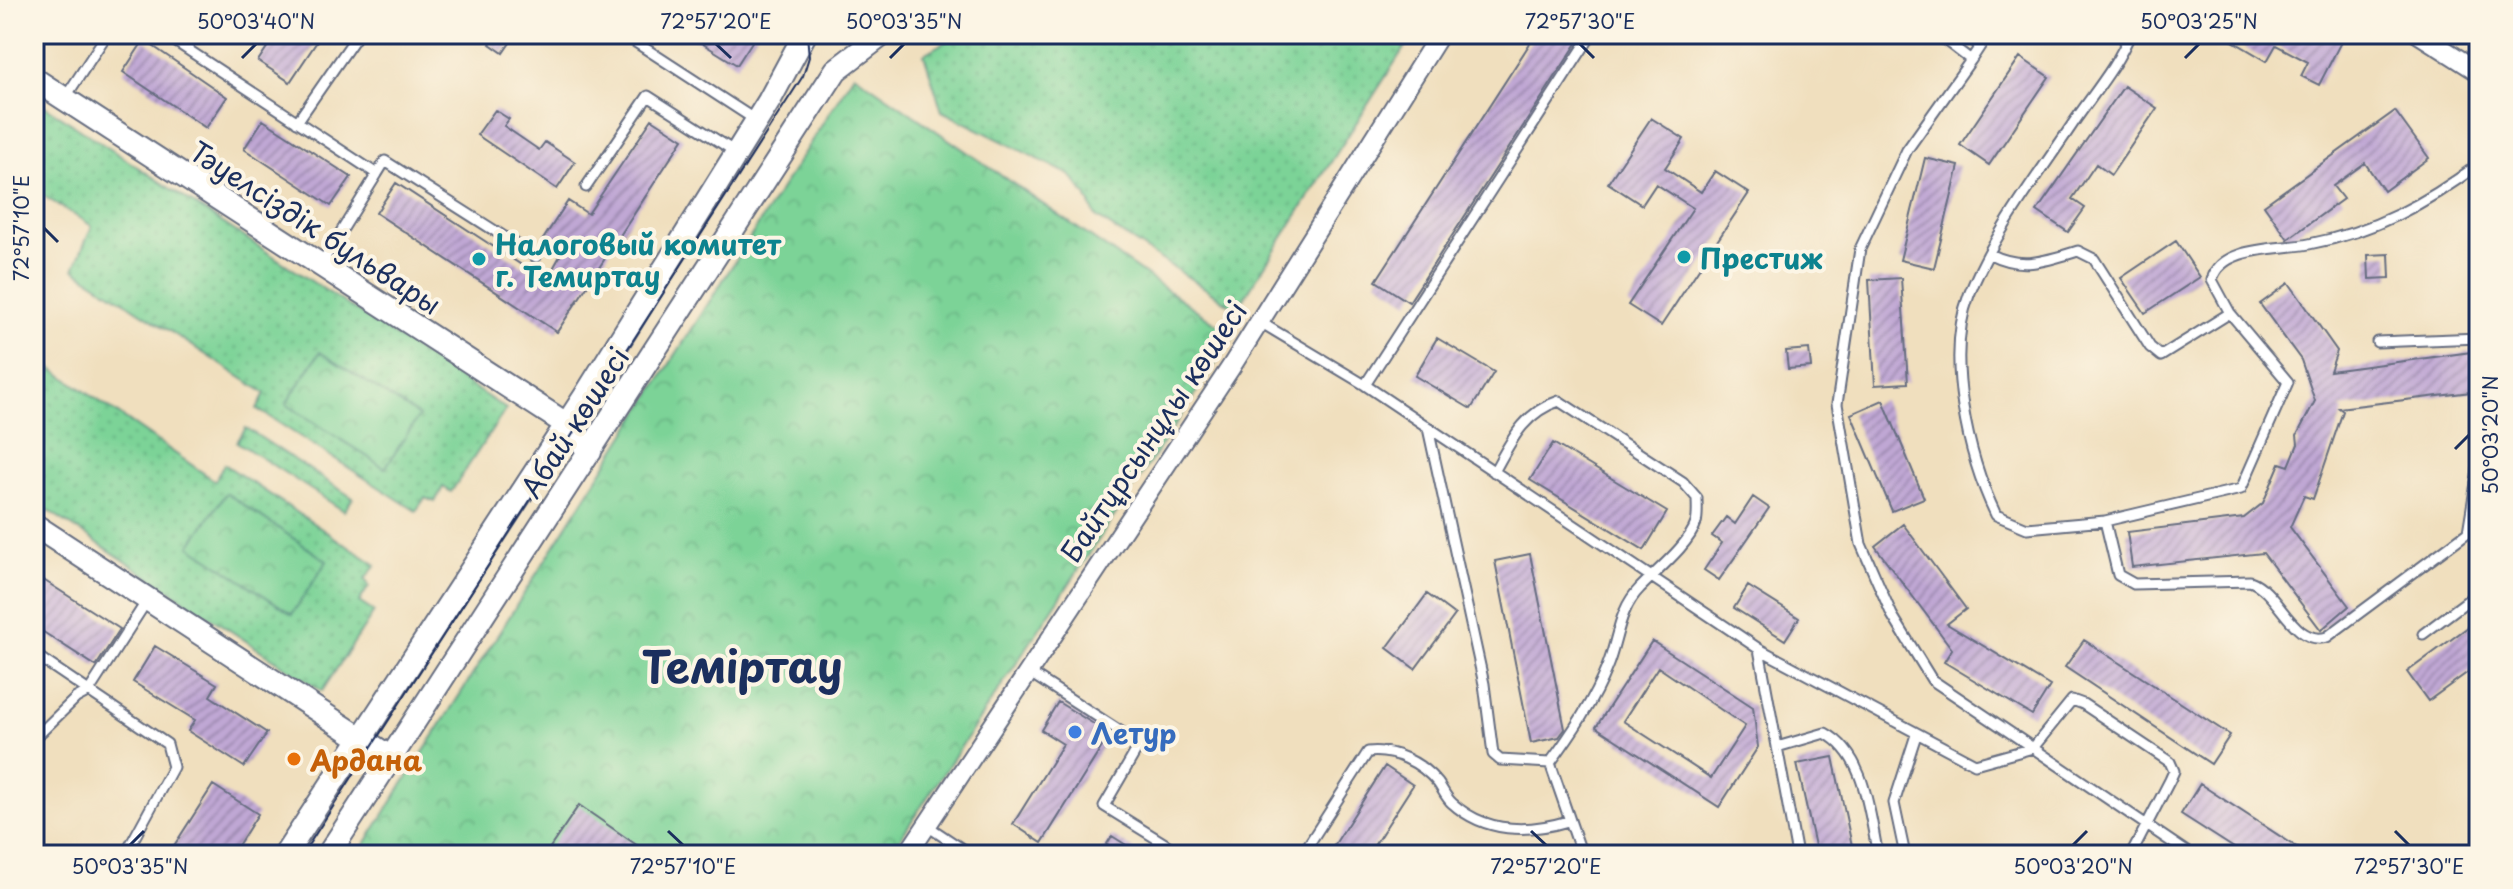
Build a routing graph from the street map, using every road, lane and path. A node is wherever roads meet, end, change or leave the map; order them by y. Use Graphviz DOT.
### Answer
graph roads {
  1 [pos="107,34"];
  2 [pos="164,34"];
  3 [pos="358,34"];
  4 [pos="623,34"];
  5 [pos="790,34"];
  6 [pos="805,34"];
  7 [pos="1440,34"];
  8 [pos="1592,34"];
  9 [pos="1937,34"];
  10 [pos="1988,34"];
  11 [pos="2130,34"];
  12 [pos="2419,34"];
  13 [pos="875,36"];
  14 [pos="1971,60"];
  15 [pos="791,61"];
  16 [pos="2479,72"];
  17 [pos="34,79"];
  18 [pos="64,98"];
  19 [pos="757,121"];
  20 [pos="297,122"];
  21 [pos="737,153"];
  22 [pos="2479,164"];
  23 [pos="377,174"];
  24 [pos="586,187"];
  25 [pos="1990,254"];
  26 [pos="536,257"];
  27 [pos="319,266"];
  28 [pos="2230,313"];
  29 [pos="1260,322"];
  30 [pos="2479,338"];
  31 [pos="2377,342"];
  32 [pos="1365,385"];
  33 [pos="566,424"];
  34 [pos="1428,428"];
  35 [pos="590,452"];
  36 [pos="2479,464"];
  37 [pos="1494,472"];
  38 [pos="2105,521"];
  39 [pos="2479,524"];
  40 [pos="34,525"];
  41 [pos="2468,532"];
  42 [pos="1655,577"];
  43 [pos="2479,592"];
  44 [pos="148,599"];
  45 [pos="2423,634"];
  46 [pos="1759,649"];
  47 [pos="34,654"];
  48 [pos="1027,671"];
  49 [pos="89,691"];
  50 [pos="1916,735"];
  51 [pos="361,738"];
  52 [pos="34,739"];
  53 [pos="1777,747"];
  54 [pos="2033,748"];
  55 [pos="391,758"];
  56 [pos="1550,763"];
  57 [pos="1568,821"];
  58 [pos="926,825"];
  59 [pos="2148,826"];
  60 [pos="125,855"];
  61 [pos="285,855"];
  62 [pos="328,855"];
  63 [pos="907,855"];
  64 [pos="971,855"];
  65 [pos="1183,855"];
  66 [pos="1302,855"];
  67 [pos="1582,855"];
  68 [pos="1797,855"];
  69 [pos="1878,855"];
  70 [pos="1905,855"];
  71 [pos="2131,855"];
  72 [pos="2191,855"];
  1 -- 18 [label="lane"];
  2 -- 20 [label="lane"];
  3 -- 20 [label="lane"];
  4 -- 19 [label="lane"];
  5 -- 15 [label="street"];
  6 -- 15 [label="street, Абай көшесі"];
  7 -- 29 [label="street, Байтұрсынұлы көшесі"];
  8 -- 32 [label="lane"];
  9 -- 14 [label="lane"];
  10 -- 14 [label="lane"];
  11 -- 25 [label="lane"];
  12 -- 16 [label="street"];
  13 -- 35 [label="street, Абай көшесі"];
  14 -- 54 [label="lane"];
  15 -- 19 [label="street, Абай көшесі"];
  17 -- 18 [label="street, Тәуелсіздік бульвары"];
  18 -- 27 [label="street, Тәуелсіздік бульвары"];
  19 -- 21 [label="street, Абай көшесі"];
  20 -- 23 [label="lane"];
  21 -- 24 [label="lane"];
  21 -- 33 [label="street, Абай көшесі"];
  22 -- 28 [label="lane"];
  23 -- 26 [label="lane"];
  23 -- 27 [label="lane"];
  25 -- 28 [label="lane"];
  25 -- 38 [label="lane"];
  27 -- 33 [label="street, Тәуелсіздік бульвары"];
  28 -- 38 [label="lane"];
  29 -- 32 [label="lane"];
  29 -- 48 [label="street, Байтұрсынұлы көшесі"];
  30 -- 31 [label="lane"];
  32 -- 34 [label="lane"];
  33 -- 35 [label="street, Тәуелсіздік бульвары"];
  33 -- 51 [label="street, Абай көшесі"];
  34 -- 37 [label="lane"];
  34 -- 56 [label="lane"];
  35 -- 55 [label="street, Абай көшесі"];
  36 -- 41 [label="lane"];
  37 -- 42 [label="lane"];
  37 -- 42 [label="lane"];
  38 -- 41 [label="lane"];
  39 -- 41 [label="lane"];
  40 -- 44 [label="street"];
  42 -- 46 [label="lane"];
  42 -- 56 [label="lane"];
  43 -- 45 [label="lane"];
  44 -- 49 [label="lane"];
  44 -- 51 [label="street"];
  46 -- 50 [label="lane"];
  46 -- 53 [label="lane"];
  47 -- 49 [label="lane"];
  48 -- 58 [label="street, Байтұрсынұлы көшесі"];
  48 -- 65 [label="lane"];
  49 -- 52 [label="lane"];
  49 -- 60 [label="lane"];
  50 -- 54 [label="lane"];
  50 -- 70 [label="lane"];
  51 -- 55 [label="street"];
  51 -- 61 [label="street, Абай көшесі"];
  53 -- 68 [label="lane"];
  53 -- 69 [label="lane"];
  54 -- 59 [label="lane"];
  54 -- 59 [label="lane"];
  55 -- 62 [label="street, Абай көшесі"];
  56 -- 57 [label="lane"];
  57 -- 66 [label="lane"];
  57 -- 67 [label="lane"];
  58 -- 63 [label="street, Байтұрсынұлы көшесі"];
  58 -- 64 [label="lane"];
  59 -- 71 [label="lane"];
  59 -- 72 [label="lane"];
}
